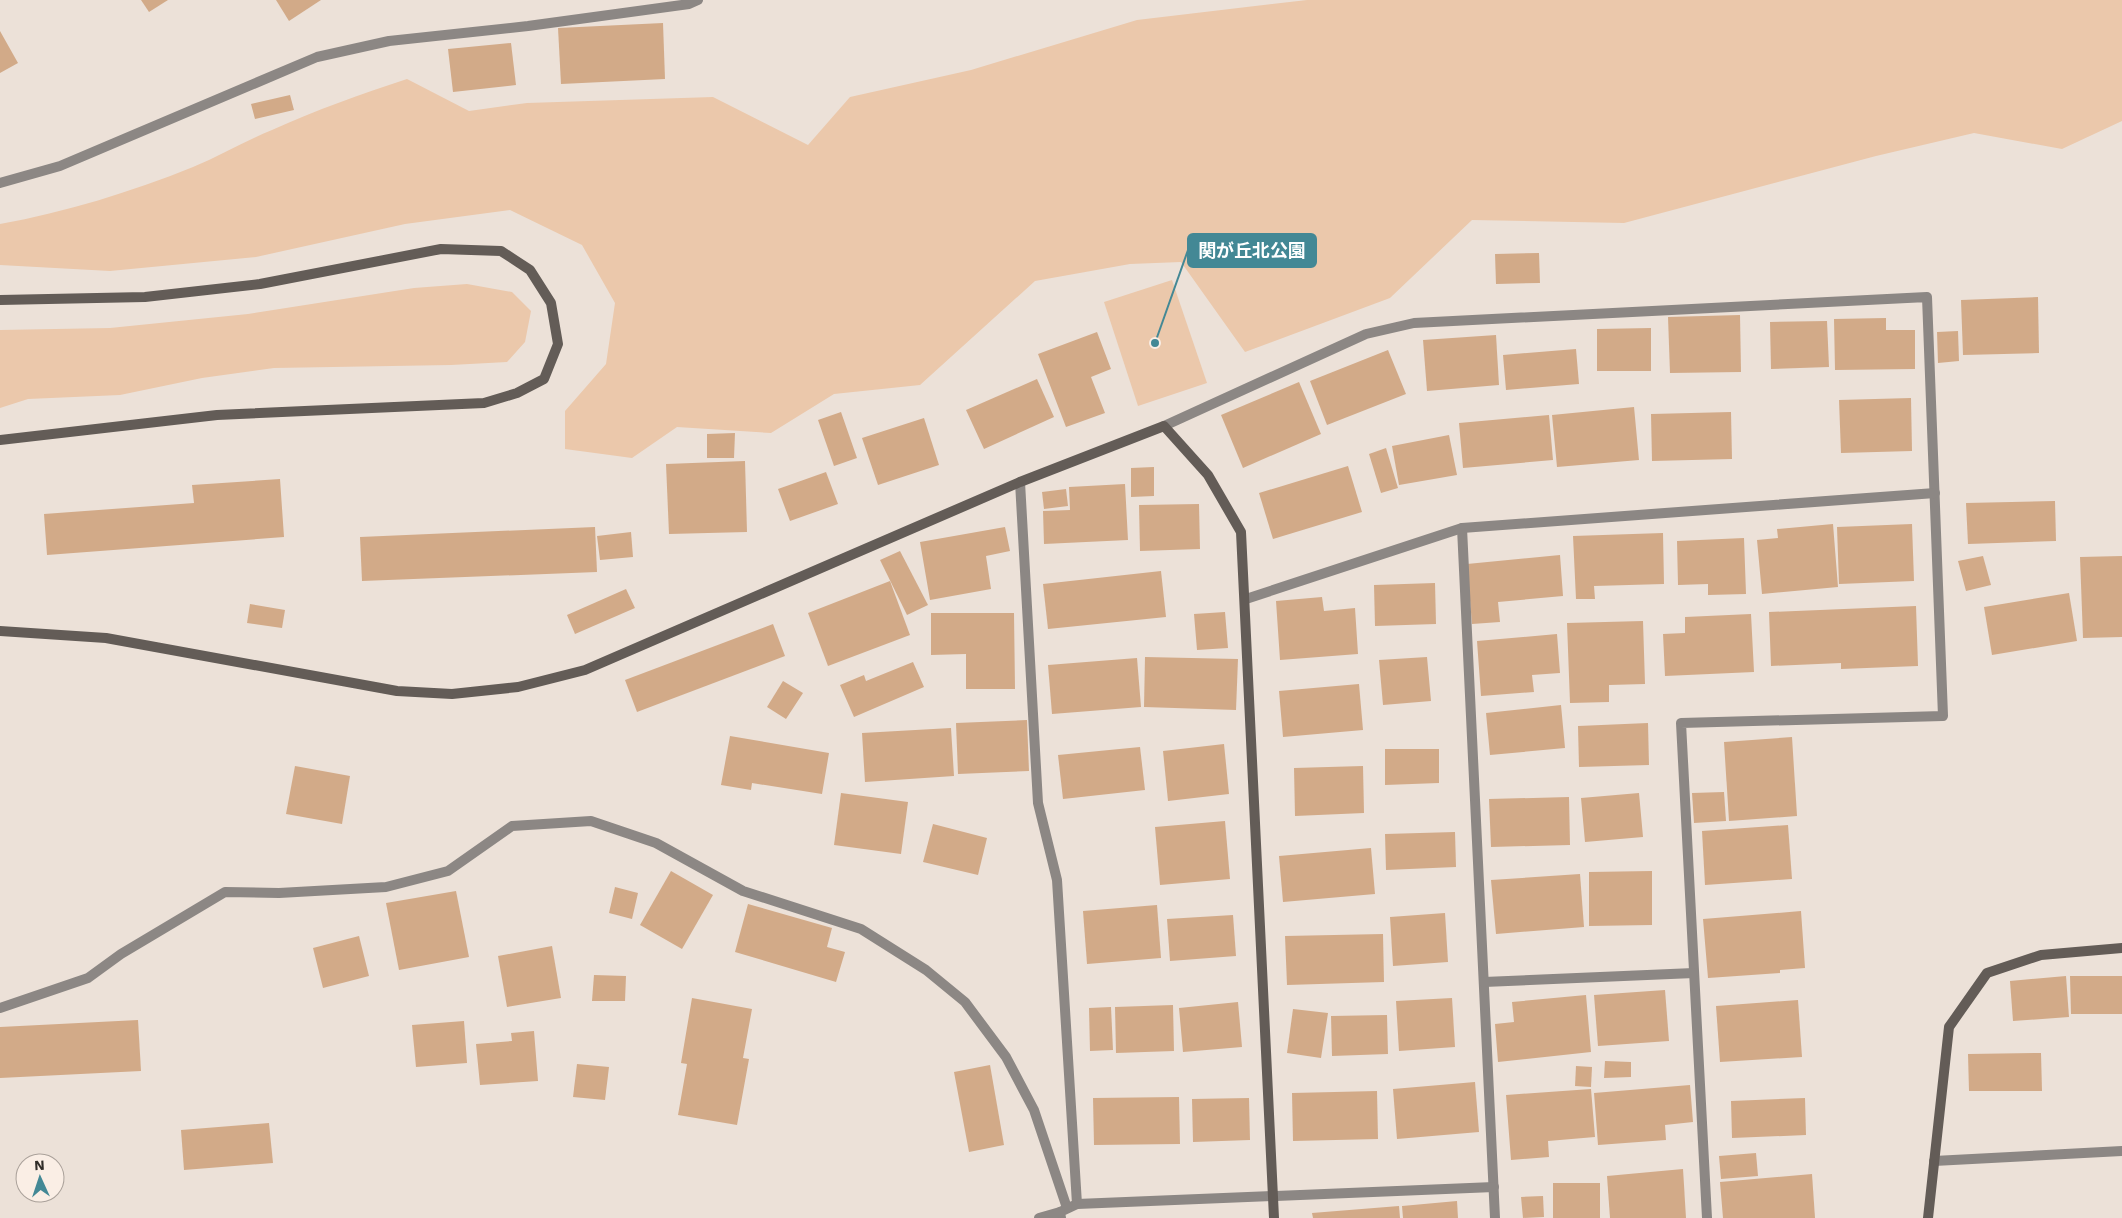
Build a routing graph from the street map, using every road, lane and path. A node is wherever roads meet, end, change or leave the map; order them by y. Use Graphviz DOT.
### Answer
graph roads {
  1 [pos="698,0"];
  2 [pos="0,183"];
  3 [pos="0,300"];
  4 [pos="1164,426"];
  5 [pos="0,440"];
  6 [pos="1020,482"];
  7 [pos="1935,494"];
  8 [pos="1462,528"];
  9 [pos="1246,600"];
  10 [pos="0,631"];
  11 [pos="2122,948"];
  12 [pos="1694,973"];
  13 [pos="1484,982"];
  14 [pos="0,1008"];
  15 [pos="2122,1151"];
  16 [pos="1934,1161"];
  17 [pos="1494,1187"];
  18 [pos="1273,1195"];
  19 [pos="1066,1210"];
  20 [pos="1039,1218"];
  21 [pos="1274,1218"];
  22 [pos="1495,1218"];
  23 [pos="1708,1218"];
  24 [pos="1928,1218"];
  1 -- 2 [label="street"];
  3 -- 5 [label="street"];
  4 -- 6 [label="street"];
  4 -- 7 [label="street"];
  4 -- 9 [label="street"];
  6 -- 10 [label="street"];
  6 -- 19 [label="street"];
  7 -- 8 [label="street"];
  7 -- 12 [label="street"];
  8 -- 9 [label="street"];
  8 -- 13 [label="street"];
  9 -- 18 [label="street"];
  11 -- 16 [label="street"];
  12 -- 13 [label="street"];
  12 -- 23 [label="street"];
  13 -- 17 [label="street"];
  14 -- 19 [label="street"];
  15 -- 16 [label="street"];
  16 -- 24 [label="street"];
  17 -- 18 [label="street"];
  17 -- 22 [label="street"];
  18 -- 19 [label="street"];
  18 -- 21 [label="street"];
  19 -- 20 [label="street"];
}
